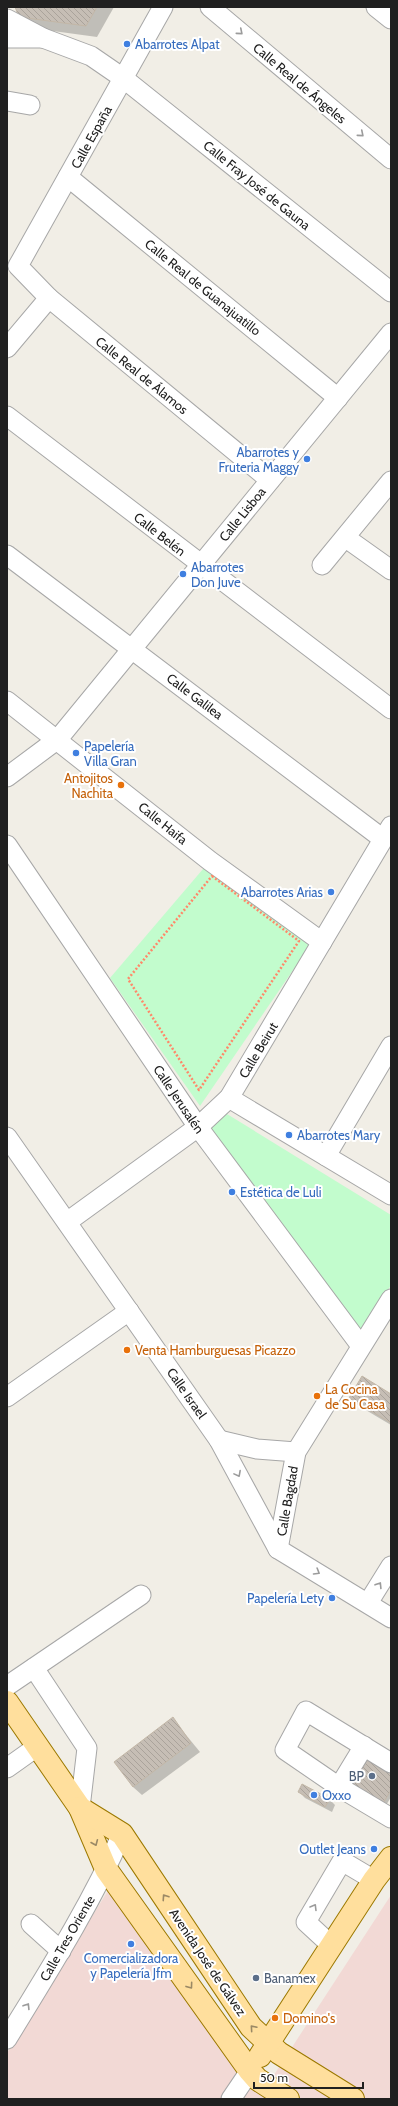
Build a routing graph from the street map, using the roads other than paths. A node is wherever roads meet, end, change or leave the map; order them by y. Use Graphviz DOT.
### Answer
graph roads {
  1 [pos="163,7"];
  2 [pos="210,7"];
  3 [pos="376,7"];
  4 [pos="7,19"];
  5 [pos="391,19"];
  6 [pos="7,38"];
  7 [pos="43,38"];
  8 [pos="123,78"];
  9 [pos="7,101"];
  10 [pos="30,104"];
  11 [pos="391,159"];
  12 [pos="68,177"];
  13 [pos="18,266"];
  14 [pos="391,292"];
  15 [pos="49,298"];
  16 [pos="391,333"];
  17 [pos="7,348"];
  18 [pos="338,398"];
  19 [pos="7,416"];
  20 [pos="270,480"];
  21 [pos="391,482"];
  22 [pos="346,538"];
  23 [pos="7,555"];
  24 [pos="201,565"];
  25 [pos="322,565"];
  26 [pos="391,570"];
  27 [pos="132,648"];
  28 [pos="7,701"];
  29 [pos="391,708"];
  30 [pos="58,739"];
  31 [pos="7,777"];
  32 [pos="387,832"];
  33 [pos="7,845"];
  34 [pos="322,942"];
  35 [pos="391,1046"];
  36 [pos="229,1098"];
  37 [pos="198,1127"];
  38 [pos="7,1137"];
  39 [pos="326,1156"];
  40 [pos="391,1195"];
  41 [pos="67,1222"];
  42 [pos="391,1299"];
  43 [pos="129,1311"];
  44 [pos="361,1346"];
  45 [pos="7,1397"];
  46 [pos="219,1440"];
  47 [pos="296,1452"];
  48 [pos="278,1549"];
  49 [pos="391,1566"];
  50 [pos="141,1595"];
  51 [pos="368,1603"];
  52 [pos="391,1618"];
  53 [pos="34,1668"];
  54 [pos="7,1686"];
  55 [pos="7,1702"];
  56 [pos="38,1746"];
  57 [pos="364,1746"];
  58 [pos="391,1763"];
  59 [pos="7,1768"];
  60 [pos="339,1787"];
  61 [pos="80,1808"];
  62 [pos="391,1818"];
  63 [pos="122,1834"];
  64 [pos="391,1856"];
  65 [pos="106,1869"];
  66 [pos="374,1880"];
  67 [pos="31,1924"];
  68 [pos="332,1946"];
  69 [pos="61,1951"];
  70 [pos="7,2039"];
  71 [pos="268,2044"];
  72 [pos="250,2071"];
  73 [pos="231,2099"];
  74 [pos="288,2099"];
  75 [pos="353,2099"];
  1 -- 8 [label="street, Calle España"];
  2 -- 11 [label="street, Calle Real de Ángeles, one-way"];
  3 -- 5 [label="street"];
  4 -- 7 [label="street"];
  6 -- 7 [label="street"];
  7 -- 8 [label="street, Calle Fray José de Gauna"];
  8 -- 12 [label="street, Calle España"];
  8 -- 14 [label="street, Calle Fray José de Gauna"];
  9 -- 10 [label="street"];
  12 -- 13 [label="street, Calle España"];
  12 -- 18 [label="street, Calle Real de Guanajuatillo"];
  13 -- 15 [label="street, Calle Real de Álamos"];
  15 -- 17 [label="street"];
  15 -- 20 [label="street, Calle Real de Álamos"];
  16 -- 18 [label="street, Calle Lisboa"];
  18 -- 20 [label="street, Calle Lisboa"];
  19 -- 24 [label="street, Calle Belén"];
  20 -- 24 [label="street, Calle Lisboa"];
  21 -- 22 [label="street"];
  22 -- 25 [label="street"];
  22 -- 26 [label="street"];
  23 -- 27 [label="street, Calle Galilea"];
  24 -- 27 [label="street, Calle Lisboa"];
  24 -- 29 [label="street, Calle Belén"];
  27 -- 30 [label="street, Calle Lisboa"];
  27 -- 32 [label="street, Calle Galilea"];
  28 -- 30 [label="street, Calle Haifa"];
  30 -- 31 [label="street, Calle Lisboa"];
  30 -- 34 [label="street, Calle Haifa"];
  32 -- 34 [label="street, Calle Beirut"];
  33 -- 37 [label="street, Calle Jerusalén"];
  34 -- 36 [label="street, Calle Beirut"];
  35 -- 39 [label="street"];
  36 -- 37 [label="street, Calle Beirut"];
  36 -- 39 [label="street"];
  37 -- 41 [label="street, Calle Beirut"];
  37 -- 44 [label="street, Calle Jerusalén"];
  38 -- 41 [label="street, Calle Israel"];
  39 -- 40 [label="street"];
  41 -- 43 [label="street, Calle Israel"];
  42 -- 44 [label="street, Calle Bagdad"];
  43 -- 45 [label="street"];
  43 -- 46 [label="street, Calle Israel"];
  44 -- 47 [label="street, Calle Bagdad"];
  46 -- 47 [label="street, Calle Bagdad"];
  46 -- 48 [label="street, Calle Israel, one-way"];
  47 -- 48 [label="street, Calle Bagdad"];
  48 -- 51 [label="street, one-way"];
  51 -- 49 [label="street, one-way"];
  50 -- 53 [label="street"];
  51 -- 52 [label="street"];
  53 -- 54 [label="street"];
  53 -- 61 [label="street"];
  55 -- 56 [label="main road, Avenida José de Gálvez"];
  56 -- 59 [label="street"];
  56 -- 61 [label="main road, Avenida José de Gálvez"];
  57 -- 58 [label="street"];
  57 -- 60 [label="street"];
  57 -- 60 [label="street"];
  60 -- 62 [label="street"];
  61 -- 63 [label="main road, Avenida José de Gálvez"];
  61 -- 65 [label="main road, Avenida José de Gálvez, one-way"];
  63 -- 65 [label="street, Calle Tres Oriente"];
  71 -- 63 [label="main road, Avenida José de Gálvez, one-way"];
  64 -- 66 [label="main road"];
  65 -- 69 [label="street, Calle Tres Oriente"];
  65 -- 72 [label="main road, Avenida José de Gálvez, one-way"];
  66 -- 68 [label="main road"];
  68 -- 66 [label="street, one-way"];
  67 -- 69 [label="street"];
  68 -- 71 [label="main road"];
  70 -- 69 [label="street, Calle Tres Oriente, one-way"];
  71 -- 72 [label="main road"];
  71 -- 75 [label="main road, Avenida José de Gálvez"];
  72 -- 73 [label="street"];
  72 -- 74 [label="main road, Avenida José de Gálvez"];
}
